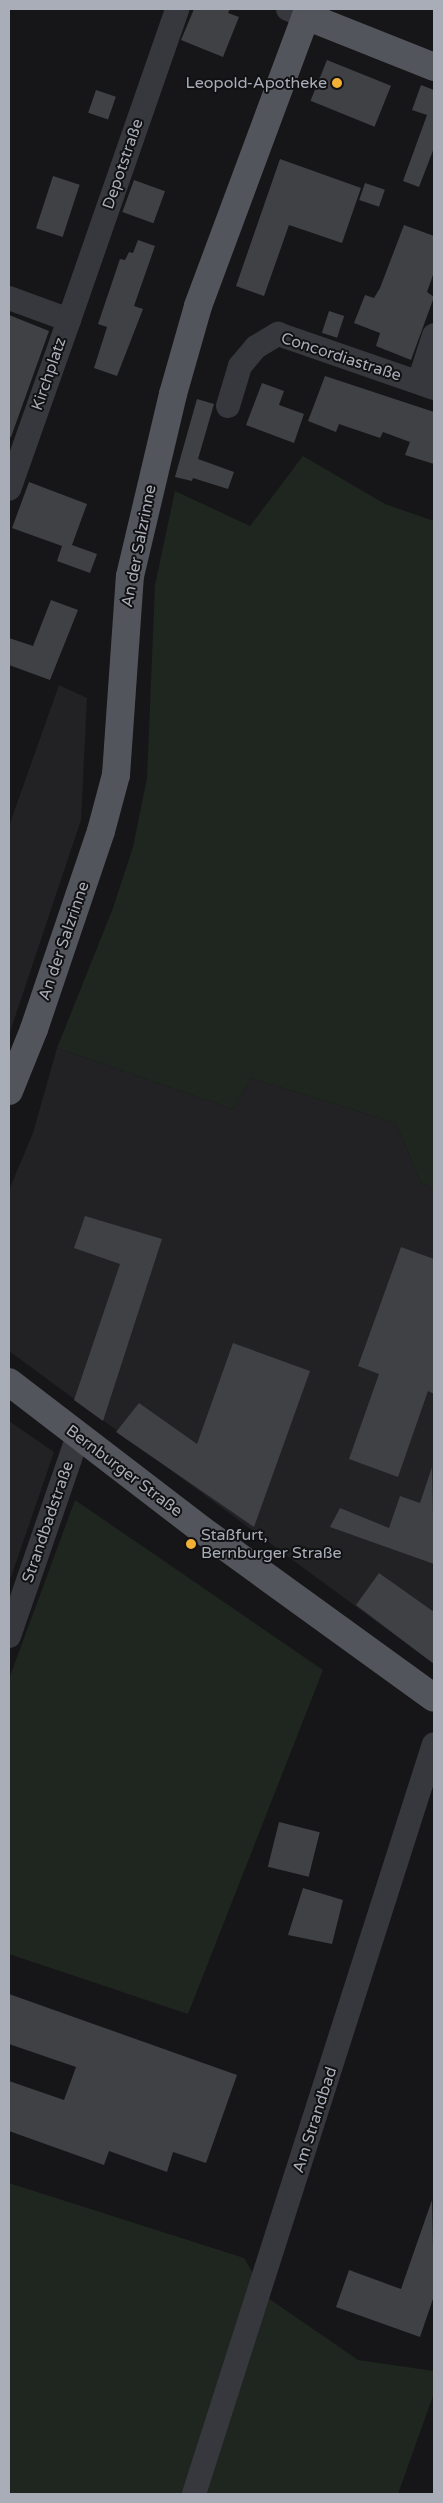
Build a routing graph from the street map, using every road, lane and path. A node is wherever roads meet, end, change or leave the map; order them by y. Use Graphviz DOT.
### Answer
graph roads {
  1 [pos="176,9"];
  2 [pos="301,11"];
  3 [pos="434,67"];
  4 [pos="9,298"];
  5 [pos="69,320"];
  6 [pos="434,335"];
  7 [pos="426,385"];
  8 [pos="228,406"];
  9 [pos="9,489"];
  10 [pos="9,1091"];
  11 [pos="9,1382"];
  12 [pos="78,1436"];
  13 [pos="9,1636"];
  14 [pos="434,1698"];
  15 [pos="434,1744"];
  16 [pos="194,2494"];
  1 -- 5 [label="street, Depotstraße"];
  2 -- 3 [label="main road"];
  2 -- 10 [label="main road, An der Salzrinne"];
  4 -- 5 [label="street, Kirchplatz"];
  5 -- 9 [label="street, Kirchplatz"];
  6 -- 7 [label="street"];
  7 -- 8 [label="street, Concordiastraße"];
  11 -- 12 [label="main road, Bernburger Straße"];
  12 -- 13 [label="street, Strandbadstraße"];
  12 -- 14 [label="main road, Bernburger Straße"];
  15 -- 16 [label="street, Am Strandbad"];
}
